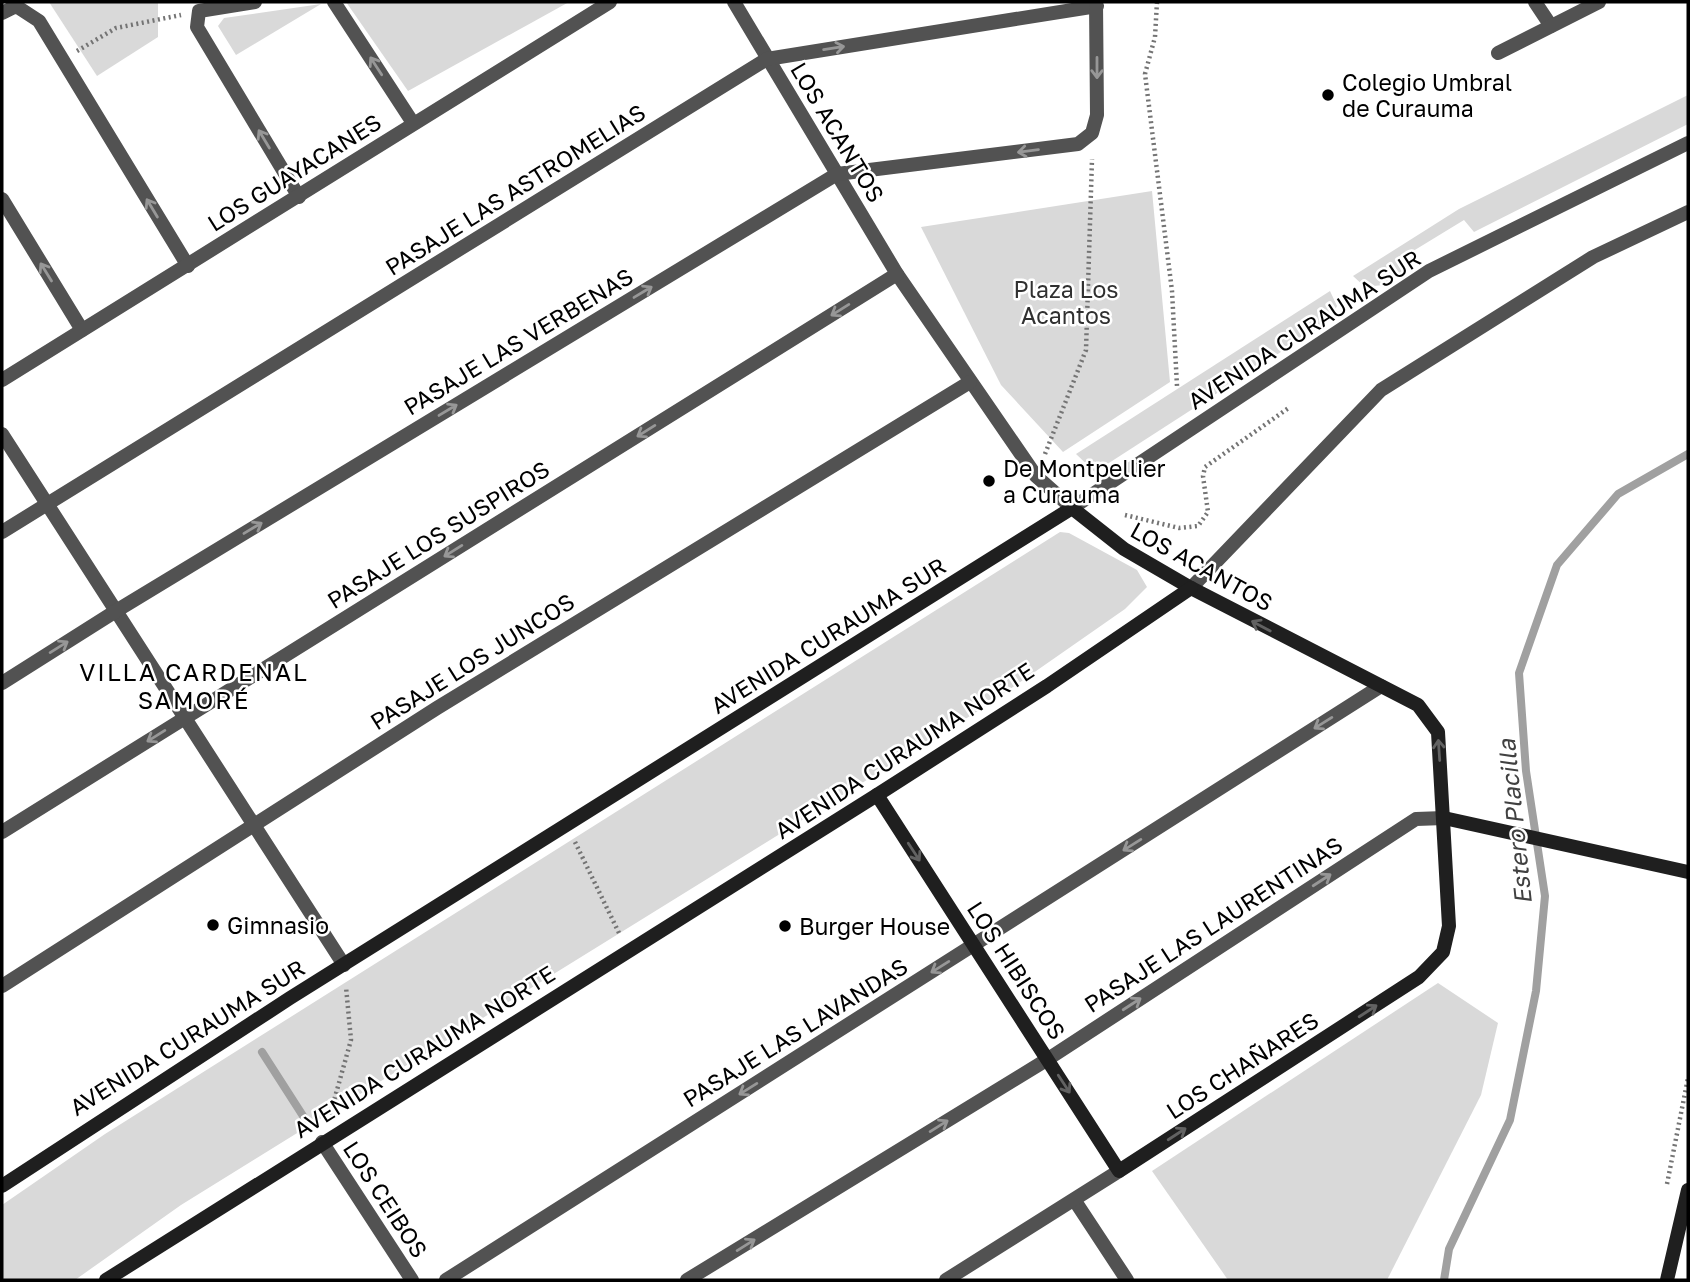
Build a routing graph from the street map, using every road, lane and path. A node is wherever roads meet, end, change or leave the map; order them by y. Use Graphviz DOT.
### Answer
graph roads {
  1 [pos="255,2"];
  2 [pos="334,2"];
  3 [pos="610,2"];
  4 [pos="734,2"];
  5 [pos="1157,2"];
  6 [pos="1535,2"];
  7 [pos="1599,2"];
  8 [pos="1096,4"];
  9 [pos="198,11"];
  10 [pos="2,13"];
  11 [pos="1551,26"];
  12 [pos="1498,54"];
  13 [pos="63,59"];
  14 [pos="766,59"];
  15 [pos="413,123"];
  16 [pos="1092,133"];
  17 [pos="1688,143"];
  18 [pos="837,174"];
  19 [pos="299,197"];
  20 [pos="2,199"];
  21 [pos="1688,212"];
  22 [pos="188,266"];
  23 [pos="897,274"];
  24 [pos="82,330"];
  25 [pos="2,380"];
  26 [pos="970,382"];
  27 [pos="1177,386"];
  28 [pos="1290,407"];
  29 [pos="2,434"];
  30 [pos="1036,476"];
  31 [pos="46,503"];
  32 [pos="1072,508"];
  33 [pos="1125,515"];
  34 [pos="2,531"];
  35 [pos="1191,588"];
  36 [pos="116,611"];
  37 [pos="2,683"];
  38 [pos="1381,686"];
  39 [pos="185,718"];
  40 [pos="877,795"];
  41 [pos="1444,818"];
  42 [pos="254,824"];
  43 [pos="567,826"];
  44 [pos="2,832"];
  45 [pos="1688,872"];
  46 [pos="974,945"];
  47 [pos="627,951"];
  48 [pos="344,965"];
  49 [pos="2,986"];
  50 [pos="1048,1059"];
  51 [pos="1688,1078"];
  52 [pos="322,1142"];
  53 [pos="1119,1171"];
  54 [pos="2,1186"];
  55 [pos="1688,1189"];
  56 [pos="1665,1190"];
  57 [pos="1075,1201"];
  58 [pos="1686,1210"];
  59 [pos="106,1280"];
  60 [pos="412,1280"];
  61 [pos="446,1280"];
  62 [pos="687,1280"];
  63 [pos="946,1280"];
  64 [pos="1127,1280"];
  65 [pos="1667,1280"];
  1 -- 9 [label="street"];
  15 -- 2 [label="street, one-way"];
  3 -- 15 [label="street, LOS GUAYACANES"];
  4 -- 14 [label="street, LOS ACANTOS"];
  5 -- 27 [label="path"];
  6 -- 11 [label="street"];
  7 -- 11 [label="street"];
  14 -- 8 [label="street, PASAJE LAS ASTROMELIAS, one-way"];
  8 -- 16 [label="street, one-way"];
  9 -- 13 [label="path"];
  19 -- 9 [label="street, one-way"];
  10 -- 13 [label="street"];
  11 -- 12 [label="street"];
  22 -- 13 [label="street, one-way"];
  14 -- 18 [label="street, LOS ACANTOS"];
  14 -- 31 [label="street, PASAJE LAS ASTROMELIAS"];
  15 -- 19 [label="street, LOS GUAYACANES"];
  16 -- 18 [label="street, PASAJE LAS VERBENAS, one-way"];
  16 -- 30 [label="path"];
  17 -- 32 [label="street, AVENIDA CURAUMA SUR"];
  18 -- 23 [label="street, LOS ACANTOS"];
  36 -- 18 [label="street, PASAJE LAS VERBENAS, one-way"];
  19 -- 22 [label="street, LOS GUAYACANES"];
  24 -- 20 [label="street, one-way"];
  21 -- 35 [label="street, AVENIDA CURAUMA NORTE"];
  22 -- 24 [label="street, LOS GUAYACANES"];
  23 -- 26 [label="street, LOS ACANTOS"];
  23 -- 39 [label="street, PASAJE LOS SUSPIROS, one-way"];
  24 -- 25 [label="street, LOS GUAYACANES"];
  26 -- 30 [label="street, LOS ACANTOS"];
  26 -- 42 [label="street, PASAJE LOS JUNCOS"];
  28 -- 33 [label="path"];
  29 -- 31 [label="street"];
  30 -- 32 [label="street, LOS ACANTOS"];
  31 -- 34 [label="street, PASAJE LAS ASTROMELIAS"];
  31 -- 36 [label="street"];
  32 -- 35 [label="street, LOS ACANTOS"];
  32 -- 43 [label="street, AVENIDA CURAUMA SUR"];
  38 -- 35 [label="street, LOS ACANTOS, one-way"];
  35 -- 40 [label="street, AVENIDA CURAUMA NORTE"];
  37 -- 36 [label="street, PASAJE LAS VERBENAS, one-way"];
  36 -- 39 [label="street"];
  41 -- 38 [label="street, LOS ACANTOS, one-way"];
  38 -- 46 [label="street, PASAJE LAS LAVANDAS, one-way"];
  39 -- 42 [label="street"];
  39 -- 44 [label="street, PASAJE LOS SUSPIROS, one-way"];
  40 -- 46 [label="street, LOS HIBISCOS, one-way"];
  40 -- 47 [label="street, AVENIDA CURAUMA NORTE"];
  41 -- 45 [label="street"];
  50 -- 41 [label="street, PASAJE LAS LAURENTINAS, one-way"];
  53 -- 41 [label="street, LOS CHAÑARES, one-way"];
  42 -- 48 [label="street"];
  42 -- 49 [label="street, PASAJE LOS JUNCOS"];
  43 -- 47 [label="path"];
  43 -- 48 [label="street, AVENIDA CURAUMA SUR"];
  46 -- 50 [label="street, LOS HIBISCOS"];
  46 -- 61 [label="street, PASAJE LAS LAVANDAS, one-way"];
  47 -- 52 [label="street, AVENIDA CURAUMA NORTE"];
  48 -- 52 [label="path"];
  48 -- 54 [label="street, AVENIDA CURAUMA SUR"];
  50 -- 53 [label="street, LOS HIBISCOS, one-way"];
  62 -- 50 [label="street, PASAJE LAS LAURENTINAS, one-way"];
  51 -- 56 [label="path"];
  52 -- 59 [label="street, AVENIDA CURAUMA NORTE"];
  52 -- 60 [label="street, LOS CEIBOS"];
  53 -- 57 [label="street, LOS CHAÑARES"];
  55 -- 58 [label="street"];
  57 -- 63 [label="street, LOS CHAÑARES"];
  57 -- 64 [label="street"];
  58 -- 65 [label="street"];
}
